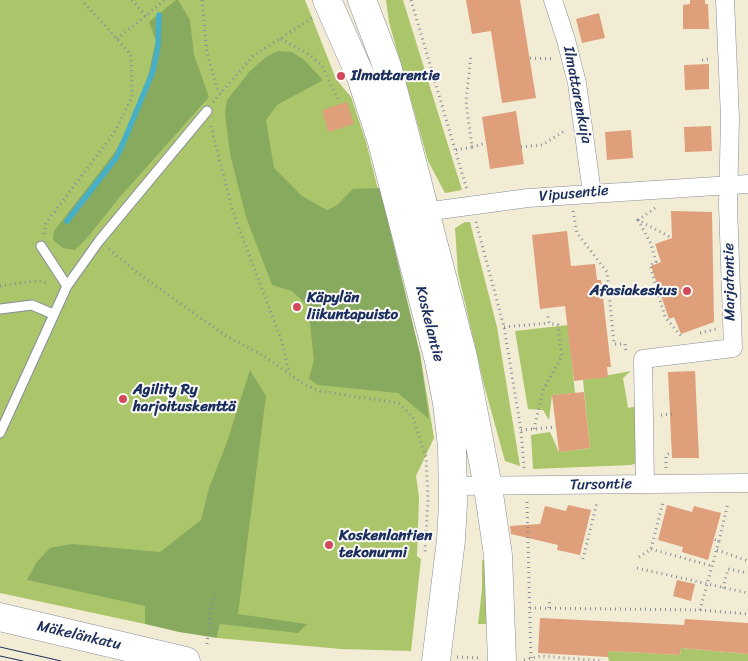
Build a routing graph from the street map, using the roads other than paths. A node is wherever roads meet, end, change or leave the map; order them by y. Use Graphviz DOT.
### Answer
graph roads {
  1 [pos="362,0"];
  2 [pos="553,0"];
  3 [pos="725,0"];
  4 [pos="323,7"];
  5 [pos="207,111"];
  6 [pos="730,184"];
  7 [pos="748,184"];
  8 [pos="592,193"];
  9 [pos="414,213"];
  10 [pos="41,246"];
  11 [pos="66,286"];
  12 [pos="0,309"];
  13 [pos="53,314"];
  14 [pos="0,433"];
  15 [pos="748,483"];
  16 [pos="645,484"];
  17 [pos="453,486"];
  18 [pos="488,487"];
  19 [pos="0,617"];
  20 [pos="436,658"];
  21 [pos="502,660"];
  22 [pos="186,661"];
  1 -- 9 [label="main road, Koskelantie"];
  2 -- 8 [label="street, Ilmattarenkuja"];
  3 -- 6 [label="street, Marjatantie"];
  4 -- 9 [label="main road, Koskelantie"];
  5 -- 11 [label="lane"];
  6 -- 7 [label="street, Vipusentie"];
  6 -- 8 [label="street, Vipusentie"];
  6 -- 16 [label="street, Marjatantie"];
  8 -- 9 [label="street, Vipusentie"];
  9 -- 17 [label="main road, Koskelantie"];
  9 -- 18 [label="main road, Koskelantie"];
  10 -- 11 [label="lane"];
  11 -- 13 [label="lane"];
  12 -- 13 [label="lane"];
  13 -- 14 [label="lane"];
  15 -- 16 [label="street, Tursontie"];
  16 -- 18 [label="street, Tursontie"];
  17 -- 18 [label="street, Tursontie"];
  17 -- 20 [label="main road, Koskelantie"];
  18 -- 21 [label="main road, Koskelantie"];
  19 -- 22 [label="main road, Mäkelänkatu"];
}
